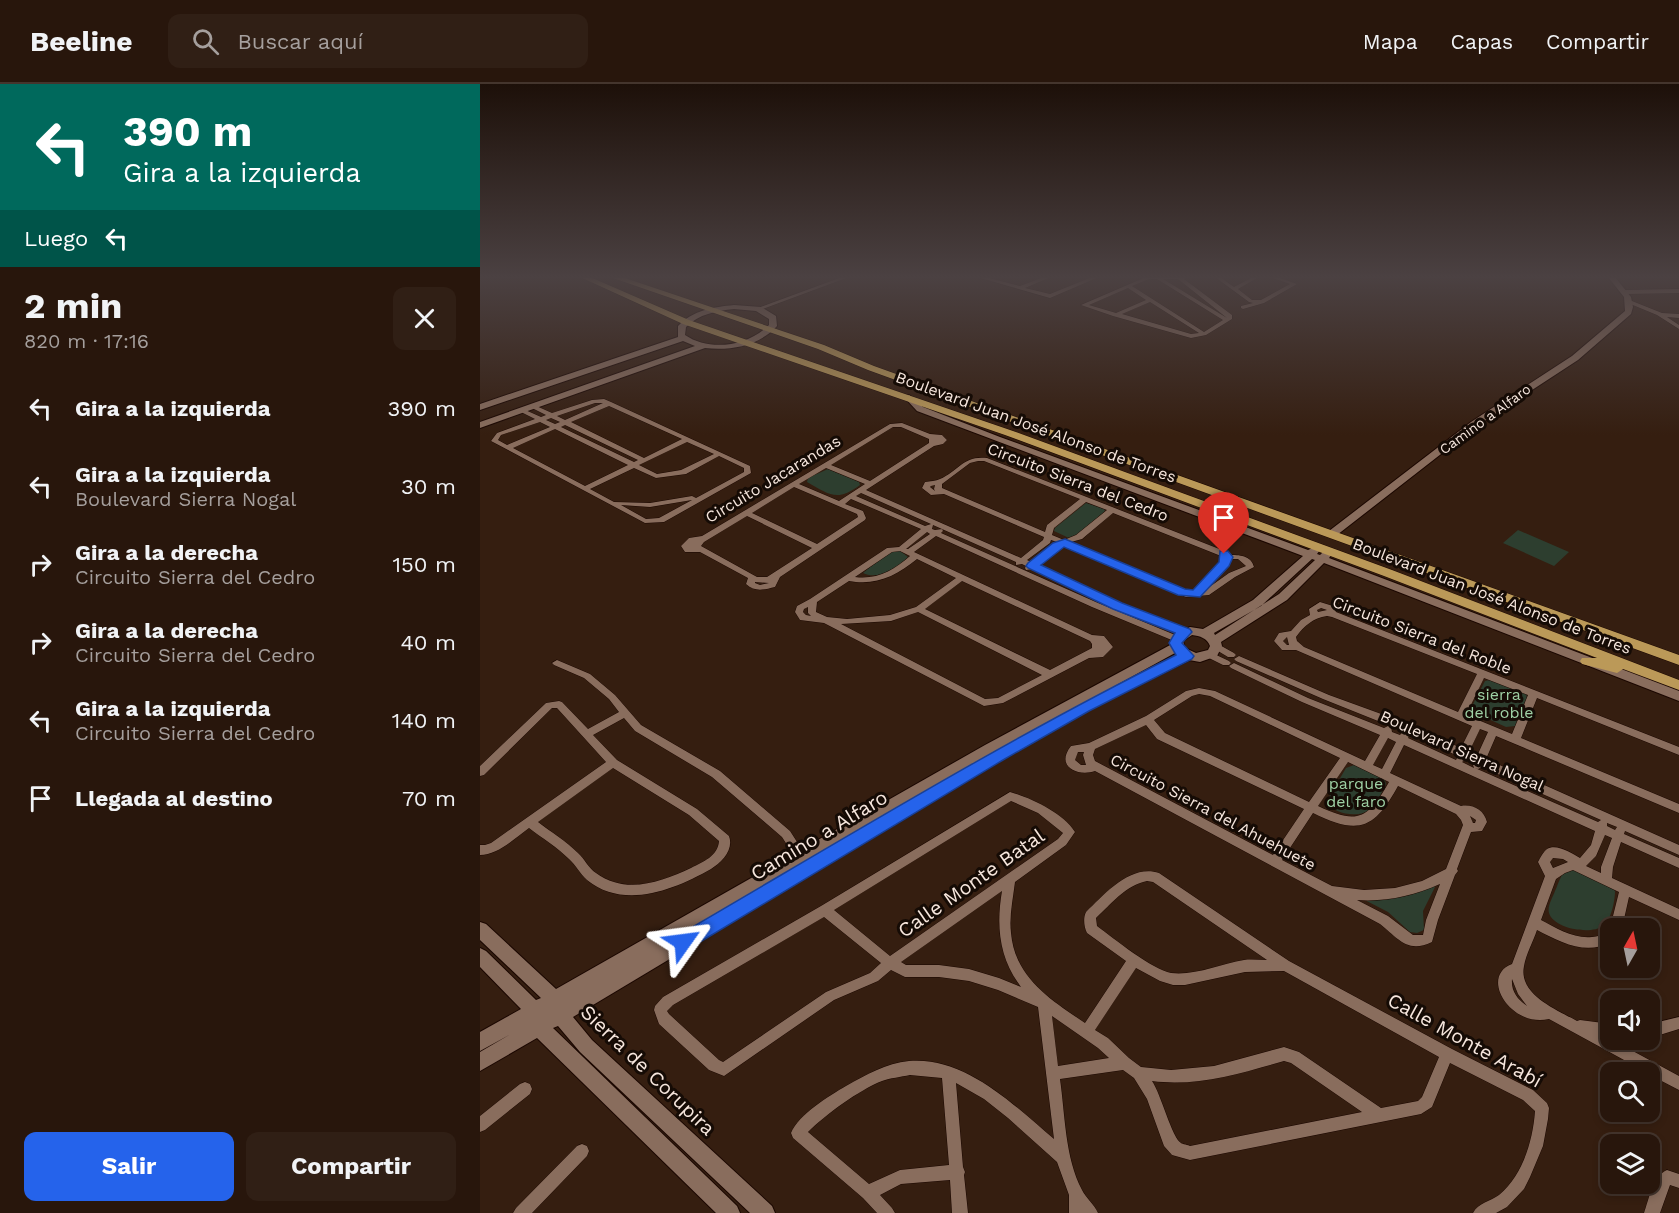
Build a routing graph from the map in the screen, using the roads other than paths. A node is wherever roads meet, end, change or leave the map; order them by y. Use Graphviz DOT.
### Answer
graph roads {
  1 [pos="681,330"];
  2 [pos="708,330"];
  3 [pos="770,330"];
  4 [pos="1168,330"];
  5 [pos="1197,330"];
  6 [pos="1211,330"];
  7 [pos="1608,330"];
  8 [pos="1204,334"];
  9 [pos="682,338"];
  10 [pos="745,343"];
  11 [pos="661,346"];
  12 [pos="703,346"];
  13 [pos="823,368"];
  14 [pos="872,368"];
  15 [pos="636,370"];
  16 [pos="909,398"];
  17 [pos="609,403"];
  18 [pos="532,406"];
  19 [pos="481,407"];
  20 [pos="521,410"];
  21 [pos="550,415"];
  22 [pos="1005,416"];
  23 [pos="539,419"];
  24 [pos="565,422"];
  25 [pos="482,424"];
  26 [pos="987,425"];
  27 [pos="1029,425"];
  28 [pos="555,427"];
  29 [pos="1009,433"];
  30 [pos="687,439"];
  31 [pos="507,448"];
  32 [pos="719,454"];
  33 [pos="644,460"];
  34 [pos="633,465"];
  35 [pos="825,465"];
  36 [pos="1110,472"];
  37 [pos="868,483"];
  38 [pos="793,484"];
  39 [pos="585,489"];
  40 [pos="860,490"];
  41 [pos="714,491"];
  42 [pos="1140,493"];
  43 [pos="850,496"];
  44 [pos="1084,499"];
  45 [pos="882,500"];
  46 [pos="613,503"];
  47 [pos="839,504"];
  48 [pos="873,506"];
  49 [pos="896,506"];
  50 [pos="1112,510"];
  51 [pos="887,512"];
  52 [pos="747,513"];
  53 [pos="930,525"];
  54 [pos="944,527"];
  55 [pos="936,532"];
  56 [pos="1333,533"];
  57 [pos="1048,535"];
  58 [pos="1065,543"];
  59 [pos="818,548"];
  60 [pos="909,552"];
  61 [pos="1320,553"];
  62 [pos="1227,557"];
  63 [pos="1402,559"];
  64 [pos="1018,564"];
  65 [pos="1029,569"];
  66 [pos="1388,573"];
  67 [pos="962,577"];
  68 [pos="848,578"];
  69 [pos="1198,594"];
  70 [pos="919,609"];
  71 [pos="819,618"];
  72 [pos="1181,644"];
  73 [pos="1211,644"];
  74 [pos="1679,660"];
  75 [pos="1233,661"];
  76 [pos="1587,661"];
  77 [pos="557,663"];
  78 [pos="1482,673"];
  79 [pos="1049,674"];
  80 [pos="1664,679"];
  81 [pos="1679,684"];
  82 [pos="1534,693"];
  83 [pos="1679,696"];
  84 [pos="626,713"];
  85 [pos="1461,716"];
  86 [pos="1149,718"];
  87 [pos="1392,723"];
  88 [pos="1478,724"];
  89 [pos="1407,729"];
  90 [pos="1494,730"];
  91 [pos="1386,733"];
  92 [pos="587,734"];
  93 [pos="1515,739"];
  94 [pos="1402,740"];
  95 [pos="1091,747"];
  96 [pos="1679,751"];
  97 [pos="1464,754"];
  98 [pos="1346,757"];
  99 [pos="1480,761"];
  100 [pos="613,763"];
  101 [pos="1457,765"];
  102 [pos="1094,767"];
  103 [pos="1367,767"];
  104 [pos="480,772"];
  105 [pos="1474,773"];
  106 [pos="1384,775"];
  107 [pos="1395,781"];
  108 [pos="1312,808"];
  109 [pos="1679,809"];
  110 [pos="1603,816"];
  111 [pos="530,822"];
  112 [pos="1622,824"];
  113 [pos="1601,829"];
  114 [pos="1618,836"];
  115 [pos="480,850"];
  116 [pos="1679,850"];
  117 [pos="1274,862"];
  118 [pos="805,863"];
  119 [pos="1679,864"];
  120 [pos="1576,865"];
  121 [pos="1453,870"];
  122 [pos="1551,876"];
  123 [pos="1606,880"];
  124 [pos="1010,882"];
  125 [pos="1322,889"];
  126 [pos="1625,890"];
  127 [pos="825,910"];
  128 [pos="1679,915"];
  129 [pos="1618,918"];
  130 [pos="1535,923"];
  131 [pos="480,930"];
  132 [pos="1600,941"];
  133 [pos="480,956"];
  134 [pos="1134,960"];
  135 [pos="890,963"];
  136 [pos="1285,965"];
  137 [pos="1044,1003"];
  138 [pos="557,1008"];
  139 [pos="538,1019"];
  140 [pos="1563,1021"];
  141 [pos="1679,1023"];
  142 [pos="1660,1028"];
  143 [pos="1600,1029"];
  144 [pos="1087,1031"];
  145 [pos="480,1042"];
  146 [pos="1447,1054"];
  147 [pos="480,1062"];
  148 [pos="1124,1063"];
  149 [pos="948,1072"];
  150 [pos="1139,1072"];
  151 [pos="1054,1073"];
  152 [pos="1679,1083"];
  153 [pos="525,1089"];
  154 [pos="1382,1116"];
  155 [pos="480,1125"];
  156 [pos="582,1151"];
  157 [pos="1063,1156"];
  158 [pos="958,1172"];
  159 [pos="1679,1181"];
  160 [pos="868,1193"];
  161 [pos="1076,1195"];
  162 [pos="521,1213"];
  163 [pos="730,1213"];
  164 [pos="765,1213"];
  165 [pos="887,1213"];
  166 [pos="960,1213"];
  167 [pos="1077,1213"];
  168 [pos="1090,1213"];
  169 [pos="1481,1213"];
  170 [pos="1652,1213"];
  1 -- 9 [label="street"];
  2 -- 10 [label="main road, Boulevard Juan José Alonso de Torres"];
  3 -- 10 [label="street"];
  3 -- 14 [label="main road, Boulevard Juan José Alonso de Torres"];
  4 -- 8 [label="street"];
  5 -- 8 [label="street"];
  6 -- 8 [label="street"];
  7 -- 56 [label="street, Camino a Alfaro"];
  9 -- 11 [label="street"];
  9 -- 12 [label="street"];
  10 -- 12 [label="street"];
  10 -- 13 [label="main road, Boulevard Juan José Alonso de Torres"];
  11 -- 15 [label="street"];
  11 -- 19 [label="street"];
  12 -- 15 [label="street"];
  13 -- 14 [label="main road"];
  13 -- 16 [label="main road, Boulevard Juan José Alonso de Torres"];
  14 -- 22 [label="main road, Boulevard Juan José Alonso de Torres"];
  15 -- 18 [label="street"];
  16 -- 26 [label="main road, Boulevard Juan José Alonso de Torres"];
  16 -- 42 [label="street"];
  17 -- 21 [label="street"];
  17 -- 24 [label="street"];
  17 -- 30 [label="street"];
  18 -- 20 [label="street"];
  18 -- 21 [label="street"];
  20 -- 23 [label="street"];
  20 -- 25 [label="street"];
  21 -- 23 [label="street"];
  21 -- 24 [label="street"];
  22 -- 26 [label="main road"];
  22 -- 27 [label="main road, Boulevard Juan José Alonso de Torres"];
  23 -- 28 [label="street"];
  23 -- 31 [label="street"];
  24 -- 28 [label="street"];
  24 -- 33 [label="street"];
  26 -- 29 [label="main road, Boulevard Juan José Alonso de Torres"];
  27 -- 29 [label="main road"];
  27 -- 56 [label="main road, Boulevard Juan José Alonso de Torres"];
  28 -- 31 [label="street"];
  28 -- 34 [label="street"];
  29 -- 36 [label="main road, Boulevard Juan José Alonso de Torres"];
  30 -- 32 [label="street"];
  30 -- 33 [label="street"];
  31 -- 39 [label="street"];
  32 -- 34 [label="street"];
  32 -- 41 [label="street"];
  33 -- 34 [label="street"];
  34 -- 39 [label="street"];
  35 -- 37 [label="street"];
  35 -- 37 [label="street, Circuito Jacarandas"];
  35 -- 38 [label="street, Circuito Jacarandas"];
  36 -- 42 [label="main road"];
  36 -- 61 [label="main road, Boulevard Juan José Alonso de Torres"];
  37 -- 40 [label="street, Circuito Jacarandas"];
  38 -- 47 [label="street"];
  38 -- 52 [label="street, Circuito Jacarandas"];
  39 -- 46 [label="street"];
  40 -- 43 [label="street"];
  40 -- 45 [label="street"];
  41 -- 46 [label="street"];
  41 -- 46 [label="street"];
  42 -- 61 [label="street"];
  43 -- 47 [label="street"];
  43 -- 48 [label="street"];
  44 -- 50 [label="street, Circuito Sierra del Cedro"];
  44 -- 57 [label="street"];
  44 -- 57 [label="street, Circuito Sierra del Cedro"];
  45 -- 48 [label="street"];
  45 -- 49 [label="street"];
  47 -- 59 [label="street"];
  48 -- 51 [label="street"];
  49 -- 51 [label="street"];
  49 -- 53 [label="street"];
  50 -- 58 [label="street"];
  50 -- 62 [label="street, Circuito Sierra del Cedro"];
  51 -- 53 [label="street"];
  52 -- 59 [label="street"];
  52 -- 59 [label="street, Circuito Jacarandas"];
  53 -- 54 [label="street"];
  53 -- 55 [label="street"];
  53 -- 60 [label="street"];
  54 -- 55 [label="street"];
  54 -- 64 [label="street"];
  55 -- 60 [label="street"];
  55 -- 64 [label="street"];
  56 -- 63 [label="main road, Boulevard Juan José Alonso de Torres"];
  57 -- 58 [label="street, Circuito Sierra del Cedro"];
  57 -- 64 [label="street"];
  58 -- 65 [label="street"];
  58 -- 69 [label="street, Circuito Sierra del Cedro"];
  60 -- 67 [label="street"];
  60 -- 68 [label="street"];
  60 -- 68 [label="street"];
  61 -- 66 [label="main road, Boulevard Juan José Alonso de Torres"];
  61 -- 73 [label="street"];
  61 -- 76 [label="street"];
  62 -- 69 [label="street"];
  62 -- 69 [label="street, Circuito Sierra del Cedro"];
  63 -- 66 [label="main road"];
  63 -- 74 [label="main road, Boulevard Juan José Alonso de Torres"];
  64 -- 65 [label="street"];
  65 -- 72 [label="street"];
  66 -- 80 [label="main road, Boulevard Juan José Alonso de Torres"];
  67 -- 70 [label="street"];
  67 -- 79 [label="street"];
  68 -- 71 [label="street"];
  70 -- 71 [label="street"];
  70 -- 79 [label="street"];
  71 -- 79 [label="street"];
  72 -- 73 [label="street"];
  72 -- 73 [label="street"];
  72 -- 118 [label="street, Camino a Alfaro"];
  73 -- 75 [label="street, Boulevard Sierra Nogal"];
  75 -- 87 [label="street, Boulevard Sierra Nogal"];
  75 -- 91 [label="street, Boulevard Sierra Nogal"];
  76 -- 80 [label="main road"];
  76 -- 83 [label="street"];
  77 -- 84 [label="street"];
  78 -- 82 [label="street, Circuito Sierra del Roble"];
  78 -- 85 [label="street"];
  78 -- 85 [label="street, Circuito Sierra del Roble"];
  80 -- 81 [label="main road, Boulevard Juan José Alonso de Torres"];
  82 -- 93 [label="street"];
  82 -- 96 [label="street, Circuito Sierra del Roble"];
  84 -- 92 [label="street"];
  84 -- 118 [label="street"];
  85 -- 88 [label="street, Circuito Sierra del Roble"];
  86 -- 95 [label="street, Circuito Sierra del Ahuehuete"];
  86 -- 98 [label="street, Circuito Sierra del Ahuehuete"];
  86 -- 108 [label="street"];
  87 -- 89 [label="street, Boulevard Sierra Nogal"];
  87 -- 91 [label="street"];
  88 -- 90 [label="street, Circuito Sierra del Roble"];
  88 -- 97 [label="street"];
  89 -- 94 [label="street"];
  89 -- 97 [label="street, Boulevard Sierra Nogal"];
  90 -- 93 [label="street, Circuito Sierra del Roble"];
  90 -- 99 [label="street"];
  91 -- 94 [label="street, Boulevard Sierra Nogal"];
  91 -- 103 [label="street"];
  92 -- 100 [label="street"];
  92 -- 104 [label="street"];
  93 -- 109 [label="street, Circuito Sierra del Roble"];
  94 -- 101 [label="street, Boulevard Sierra Nogal"];
  94 -- 106 [label="street"];
  95 -- 102 [label="street, Circuito Sierra del Ahuehuete"];
  95 -- 102 [label="street"];
  97 -- 99 [label="street, Boulevard Sierra Nogal"];
  97 -- 101 [label="street"];
  98 -- 103 [label="street, Circuito Sierra del Ahuehuete"];
  98 -- 108 [label="street"];
  99 -- 105 [label="street"];
  99 -- 110 [label="street, Boulevard Sierra Nogal"];
  100 -- 111 [label="street"];
  100 -- 111 [label="street"];
  101 -- 105 [label="street, Boulevard Sierra Nogal"];
  102 -- 117 [label="street, Circuito Sierra del Ahuehuete"];
  103 -- 106 [label="street, Circuito Sierra del Ahuehuete"];
  105 -- 113 [label="street, Boulevard Sierra Nogal"];
  106 -- 107 [label="street, Circuito Sierra del Ahuehuete"];
  107 -- 108 [label="street"];
  107 -- 121 [label="street, Circuito Sierra del Ahuehuete"];
  108 -- 117 [label="street"];
  110 -- 112 [label="street, Boulevard Sierra Nogal"];
  110 -- 113 [label="street"];
  111 -- 115 [label="street"];
  112 -- 114 [label="street"];
  112 -- 116 [label="street, Boulevard Sierra Nogal"];
  113 -- 114 [label="street, Boulevard Sierra Nogal"];
  113 -- 120 [label="street"];
  114 -- 119 [label="street, Boulevard Sierra Nogal"];
  114 -- 123 [label="street"];
  117 -- 125 [label="street, Circuito Sierra del Ahuehuete"];
  118 -- 138 [label="street, Camino a Alfaro"];
  120 -- 122 [label="street"];
  120 -- 122 [label="street"];
  120 -- 123 [label="street"];
  121 -- 125 [label="street, Circuito Sierra del Ahuehuete"];
  121 -- 125 [label="street, Circuito Sierra del Ahuehuete"];
  122 -- 130 [label="street"];
  123 -- 126 [label="street"];
  124 -- 127 [label="street, Calle Monte Batal"];
  124 -- 135 [label="street, Calle Monte Batal"];
  124 -- 137 [label="street"];
  126 -- 128 [label="street"];
  126 -- 129 [label="street"];
  127 -- 135 [label="street"];
  127 -- 135 [label="street, Calle Monte Batal"];
  130 -- 132 [label="street"];
  130 -- 140 [label="street"];
  131 -- 138 [label="street, Sierra de Corupira"];
  133 -- 139 [label="street"];
  134 -- 136 [label="street, Calle Monte Arabí"];
  134 -- 136 [label="street, Calle Monte Arabí"];
  134 -- 144 [label="street"];
  135 -- 137 [label="street"];
  136 -- 146 [label="street, Calle Monte Arabí"];
  137 -- 144 [label="street"];
  137 -- 151 [label="street"];
  138 -- 139 [label="street, Camino a Alfaro"];
  138 -- 164 [label="street, Sierra de Corupira"];
  139 -- 145 [label="street, Camino a Alfaro"];
  139 -- 147 [label="street, Camino a Alfaro"];
  139 -- 163 [label="street"];
  140 -- 143 [label="street"];
  140 -- 152 [label="street"];
  141 -- 142 [label="street"];
  144 -- 148 [label="street"];
  146 -- 154 [label="street"];
  146 -- 169 [label="street, Calle Monte Arabí"];
  148 -- 150 [label="street"];
  148 -- 151 [label="street"];
  149 -- 157 [label="street"];
  149 -- 158 [label="street"];
  149 -- 160 [label="street"];
  150 -- 154 [label="street"];
  150 -- 154 [label="street"];
  151 -- 157 [label="street"];
  153 -- 155 [label="street"];
  156 -- 162 [label="street"];
  157 -- 161 [label="street"];
  158 -- 160 [label="street"];
  158 -- 166 [label="street"];
  159 -- 170 [label="street"];
  160 -- 165 [label="street"];
  161 -- 167 [label="street"];
  161 -- 168 [label="street"];
}
